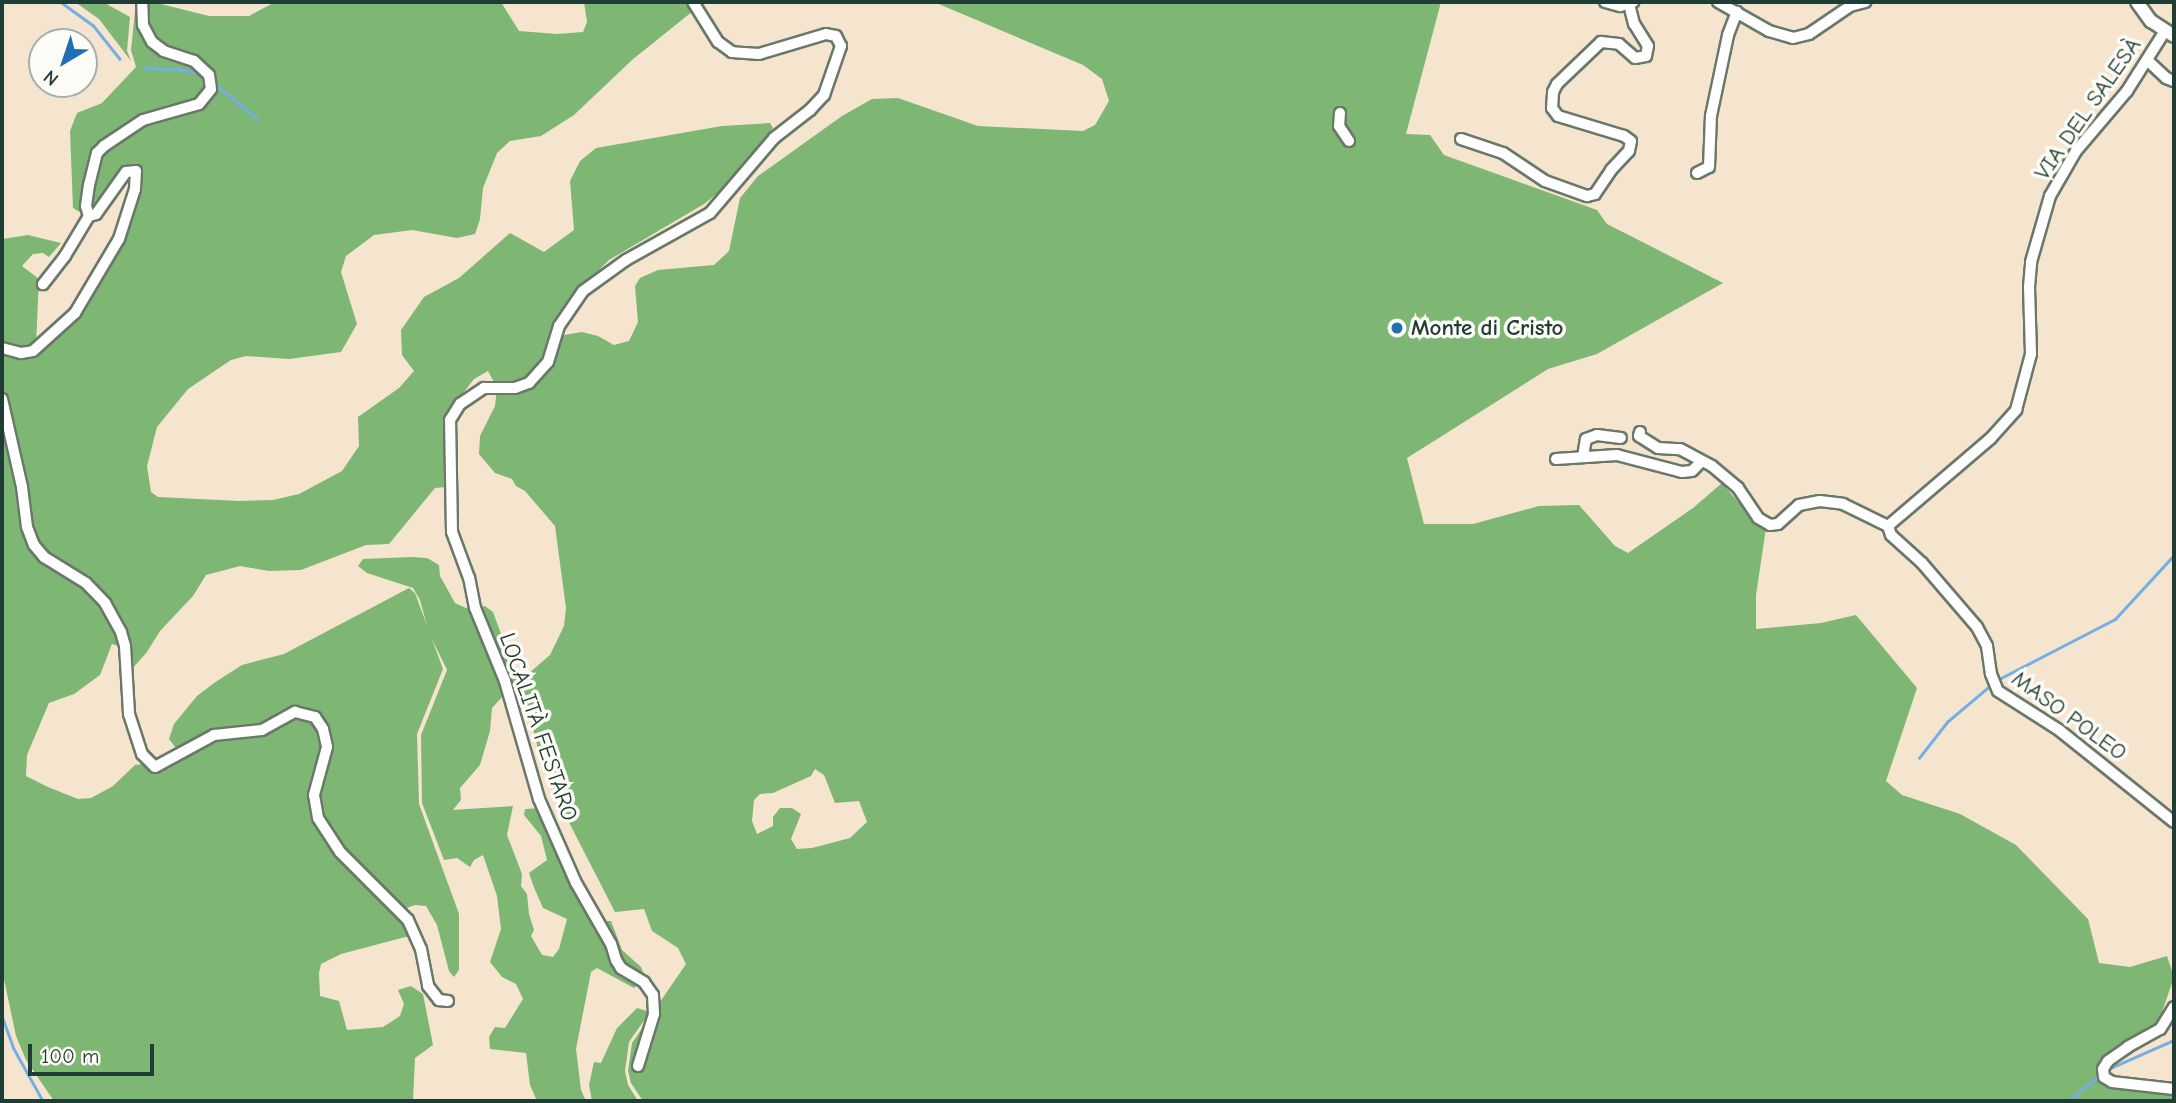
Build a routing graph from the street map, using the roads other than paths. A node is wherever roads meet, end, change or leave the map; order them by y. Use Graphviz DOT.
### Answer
graph roads {
  1 [pos="142,2"];
  2 [pos="693,2"];
  3 [pos="1605,2"];
  4 [pos="1718,2"];
  5 [pos="1865,2"];
  6 [pos="2137,2"];
  7 [pos="1632,3"];
  8 [pos="1737,12"];
  9 [pos="2170,34"];
  10 [pos="2147,60"];
  11 [pos="2174,81"];
  12 [pos="1340,113"];
  13 [pos="1461,139"];
  14 [pos="1349,141"];
  15 [pos="1698,173"];
  16 [pos="89,216"];
  17 [pos="43,284"];
  18 [pos="2,348"];
  19 [pos="2,399"];
  20 [pos="1640,432"];
  21 [pos="1621,438"];
  22 [pos="1583,457"];
  23 [pos="1556,459"];
  24 [pos="1701,463"];
  25 [pos="1888,526"];
  26 [pos="2174,822"];
  27 [pos="448,1001"];
  28 [pos="2174,1007"];
  29 [pos="638,1066"];
  30 [pos="2174,1088"];
  1 -- 16 [label="street"];
  2 -- 29 [label="street, LOCALITÀ FESTARO"];
  3 -- 7 [label="street"];
  4 -- 8 [label="street"];
  5 -- 8 [label="street"];
  6 -- 9 [label="street"];
  7 -- 13 [label="street"];
  8 -- 15 [label="street"];
  9 -- 10 [label="street, VIA DEL SALESÀ"];
  10 -- 11 [label="street"];
  10 -- 25 [label="street, VIA DEL SALESÀ"];
  12 -- 14 [label="street"];
  16 -- 17 [label="street"];
  16 -- 18 [label="street"];
  19 -- 27 [label="street"];
  20 -- 24 [label="street"];
  21 -- 22 [label="street"];
  22 -- 23 [label="street"];
  22 -- 24 [label="street"];
  24 -- 25 [label="street"];
  25 -- 26 [label="street, MASO POLEO"];
  28 -- 30 [label="street"];
}
